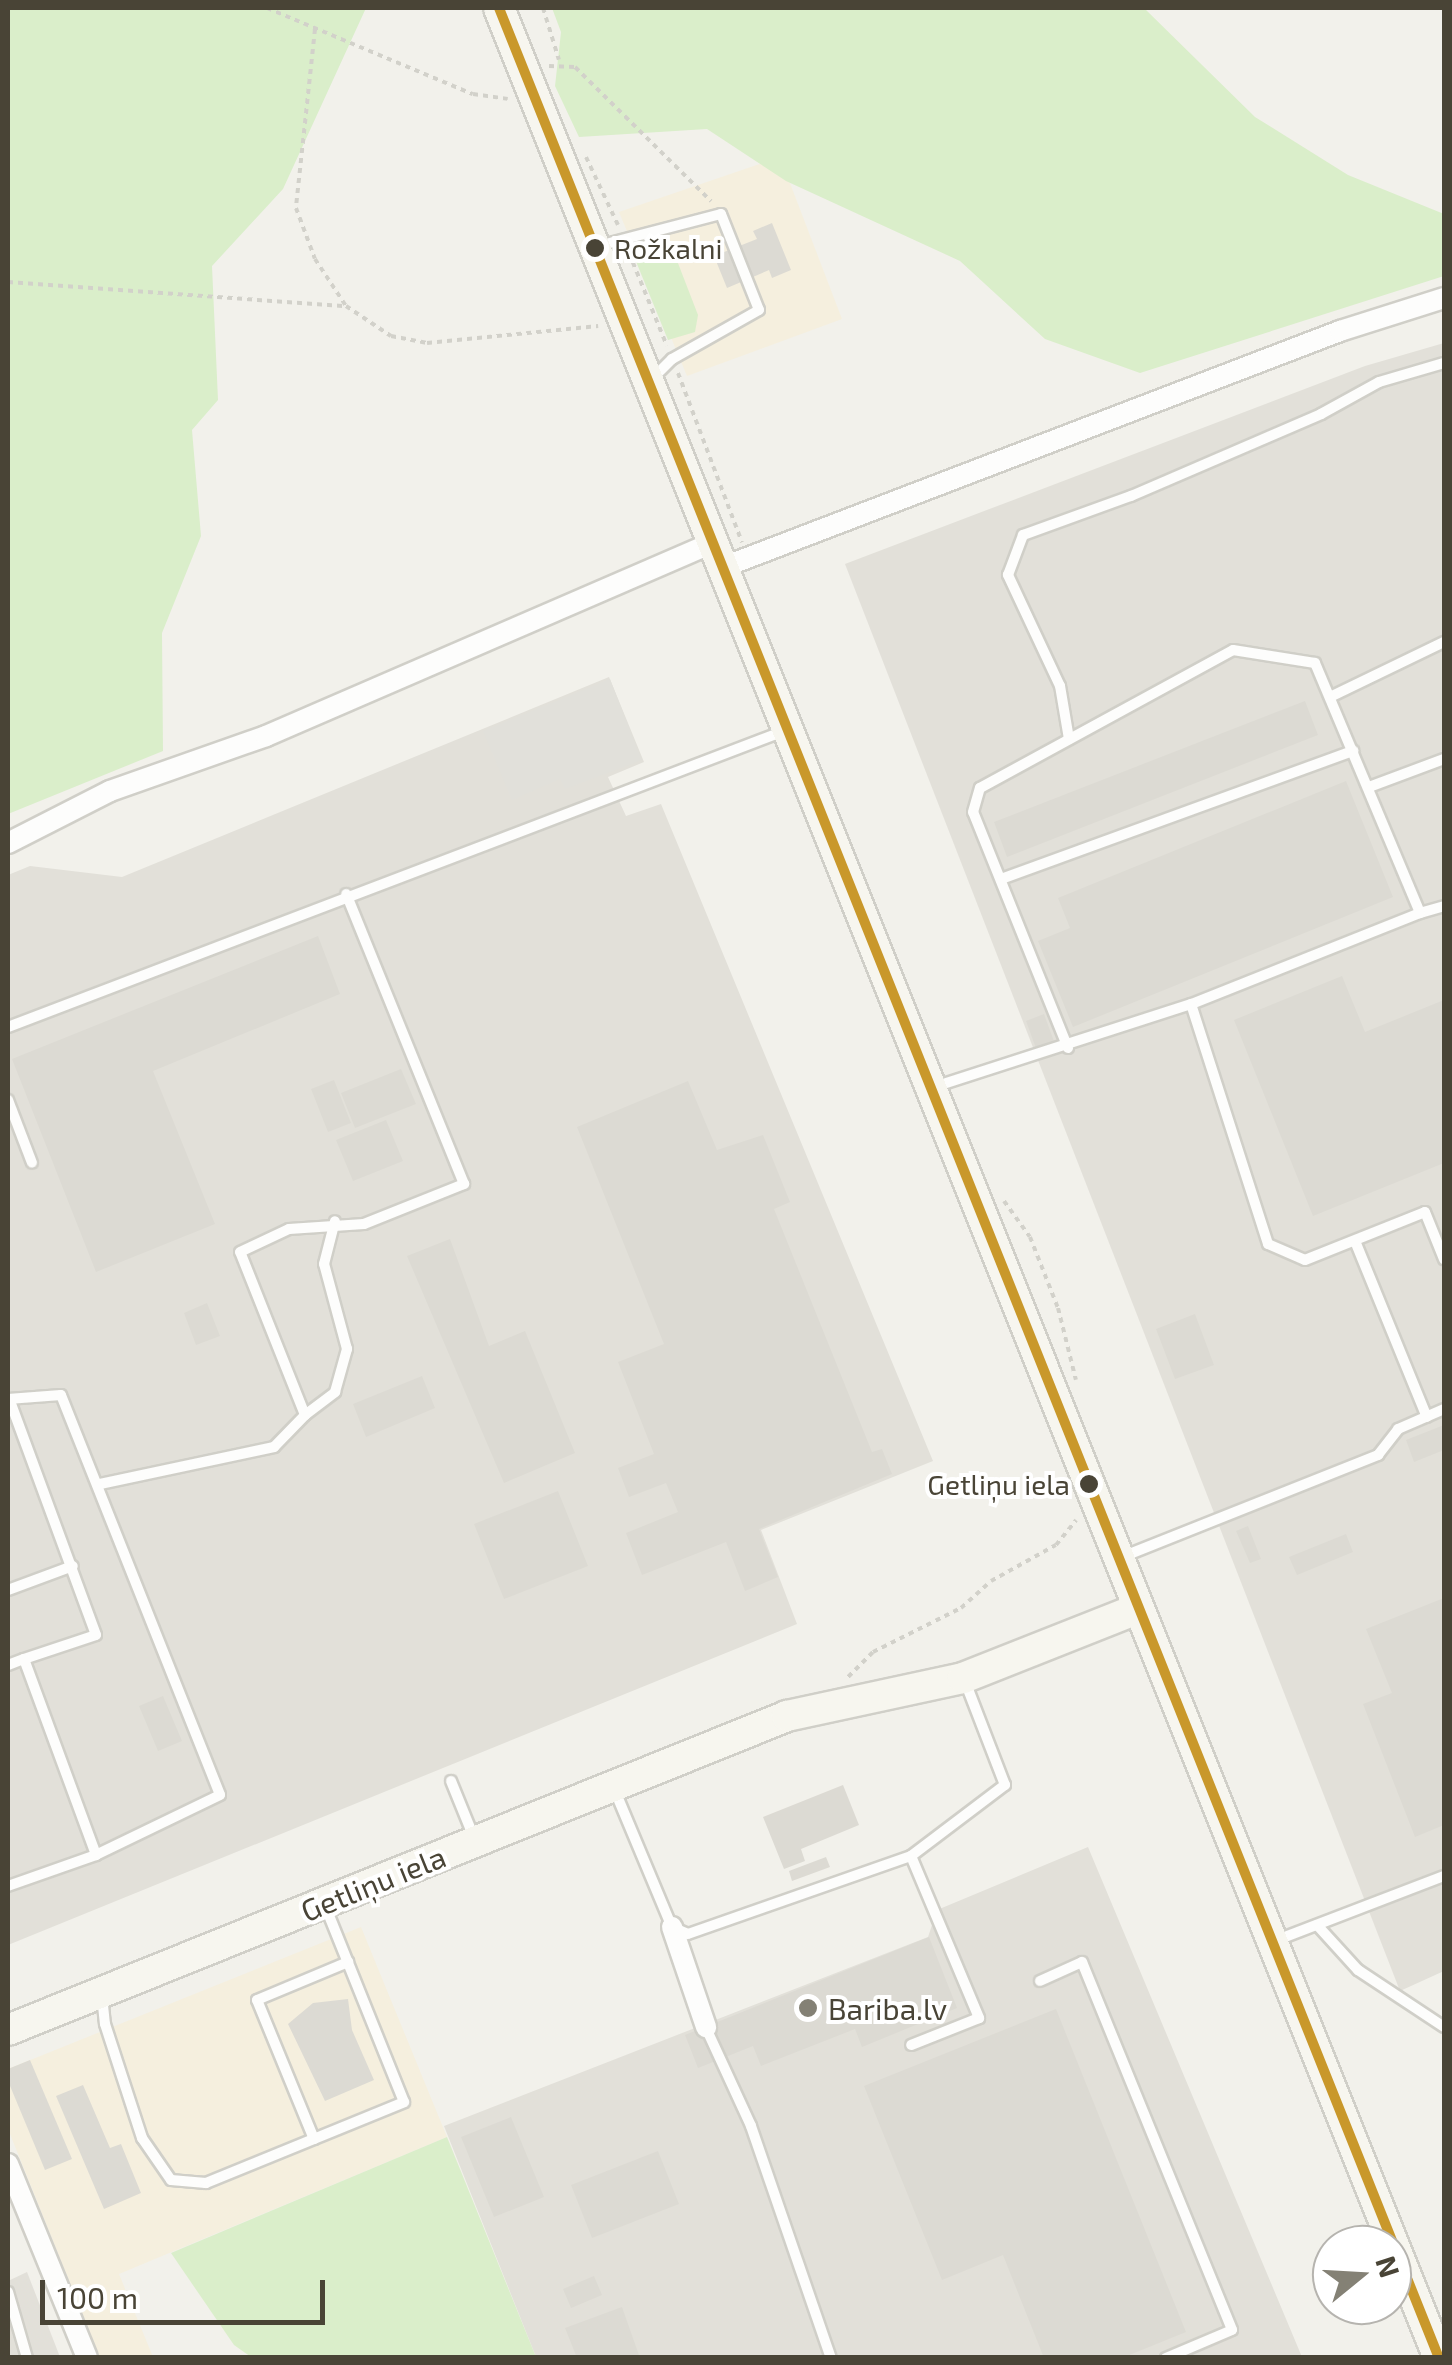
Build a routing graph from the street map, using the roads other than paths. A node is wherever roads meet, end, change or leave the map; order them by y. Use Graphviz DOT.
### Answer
graph roads {
  1 [pos="499,8"];
  2 [pos="594,248"];
  3 [pos="1444,298"];
  4 [pos="1444,363"];
  5 [pos="648,383"];
  6 [pos="716,556"];
  7 [pos="1444,642"];
  8 [pos="1330,697"];
  9 [pos="785,731"];
  10 [pos="1069,739"];
  11 [pos="1354,751"];
  12 [pos="1444,759"];
  13 [pos="1368,787"];
  14 [pos="8,844"];
  15 [pos="1000,880"];
  16 [pos="346,894"];
  17 [pos="1444,906"];
  18 [pos="1420,913"];
  19 [pos="1191,1004"];
  20 [pos="8,1027"];
  21 [pos="1068,1048"];
  22 [pos="929,1088"];
  23 [pos="8,1100"];
  24 [pos="32,1164"];
  25 [pos="334,1221"];
  26 [pos="1355,1241"];
  27 [pos="1444,1259"];
  28 [pos="9,1400"];
  29 [pos="1444,1409"];
  30 [pos="304,1415"];
  31 [pos="1426,1417"];
  32 [pos="100,1484"];
  33 [pos="1117,1559"];
  34 [pos="72,1566"];
  35 [pos="8,1590"];
  36 [pos="1137,1609"];
  37 [pos="24,1659"];
  38 [pos="8,1666"];
  39 [pos="963,1678"];
  40 [pos="451,1781"];
  41 [pos="613,1786"];
  42 [pos="476,1841"];
  43 [pos="96,1855"];
  44 [pos="910,1856"];
  45 [pos="1444,1876"];
  46 [pos="8,1886"];
  47 [pos="324,1902"];
  48 [pos="672,1926"];
  49 [pos="1317,1926"];
  50 [pos="1272,1942"];
  51 [pos="348,1962"];
  52 [pos="1040,1980"];
  53 [pos="102,1992"];
  54 [pos="1444,2026"];
  55 [pos="706,2027"];
  56 [pos="8,2030"];
  57 [pos="911,2046"];
  58 [pos="314,2139"];
  59 [pos="8,2164"];
  60 [pos="8,2292"];
  61 [pos="27,2358"];
  62 [pos="87,2358"];
  63 [pos="831,2358"];
  64 [pos="1166,2358"];
  65 [pos="1439,2358"];
  1 -- 2 [label="main road"];
  2 -- 5 [label="main road"];
  2 -- 5 [label="lane"];
  3 -- 6 [label="street"];
  4 -- 10 [label="lane"];
  5 -- 6 [label="main road"];
  6 -- 9 [label="main road"];
  6 -- 14 [label="street"];
  7 -- 8 [label="lane"];
  8 -- 10 [label="lane"];
  8 -- 11 [label="lane"];
  9 -- 16 [label="lane"];
  9 -- 22 [label="main road"];
  10 -- 15 [label="lane"];
  11 -- 13 [label="lane"];
  11 -- 15 [label="lane"];
  12 -- 13 [label="lane"];
  13 -- 18 [label="lane"];
  15 -- 21 [label="lane"];
  16 -- 20 [label="lane"];
  16 -- 25 [label="lane"];
  17 -- 18 [label="lane"];
  18 -- 19 [label="lane"];
  19 -- 21 [label="lane"];
  19 -- 26 [label="lane"];
  21 -- 22 [label="lane"];
  22 -- 33 [label="main road"];
  23 -- 24 [label="lane"];
  25 -- 30 [label="lane"];
  25 -- 30 [label="lane"];
  26 -- 27 [label="lane"];
  26 -- 31 [label="lane"];
  28 -- 32 [label="lane"];
  28 -- 34 [label="lane"];
  29 -- 31 [label="lane"];
  30 -- 32 [label="lane"];
  31 -- 33 [label="lane"];
  32 -- 43 [label="lane"];
  33 -- 36 [label="main road"];
  34 -- 35 [label="lane"];
  34 -- 37 [label="lane"];
  36 -- 39 [label="main road, Getliņu iela"];
  36 -- 50 [label="main road"];
  37 -- 38 [label="lane"];
  37 -- 43 [label="lane"];
  39 -- 41 [label="main road, Getliņu iela"];
  39 -- 44 [label="lane"];
  40 -- 42 [label="lane"];
  41 -- 42 [label="main road, Getliņu iela"];
  41 -- 48 [label="lane"];
  42 -- 47 [label="main road, Getliņu iela"];
  43 -- 46 [label="lane"];
  44 -- 48 [label="lane"];
  44 -- 57 [label="lane"];
  45 -- 49 [label="lane"];
  47 -- 51 [label="lane"];
  47 -- 53 [label="main road, Getliņu iela"];
  48 -- 55 [label="street"];
  49 -- 50 [label="lane"];
  49 -- 54 [label="lane"];
  50 -- 65 [label="main road"];
  51 -- 58 [label="lane"];
  51 -- 58 [label="lane"];
  52 -- 64 [label="lane"];
  53 -- 56 [label="main road, Getliņu iela"];
  53 -- 58 [label="lane"];
  55 -- 63 [label="lane"];
  59 -- 62 [label="street"];
  60 -- 61 [label="lane"];
}
